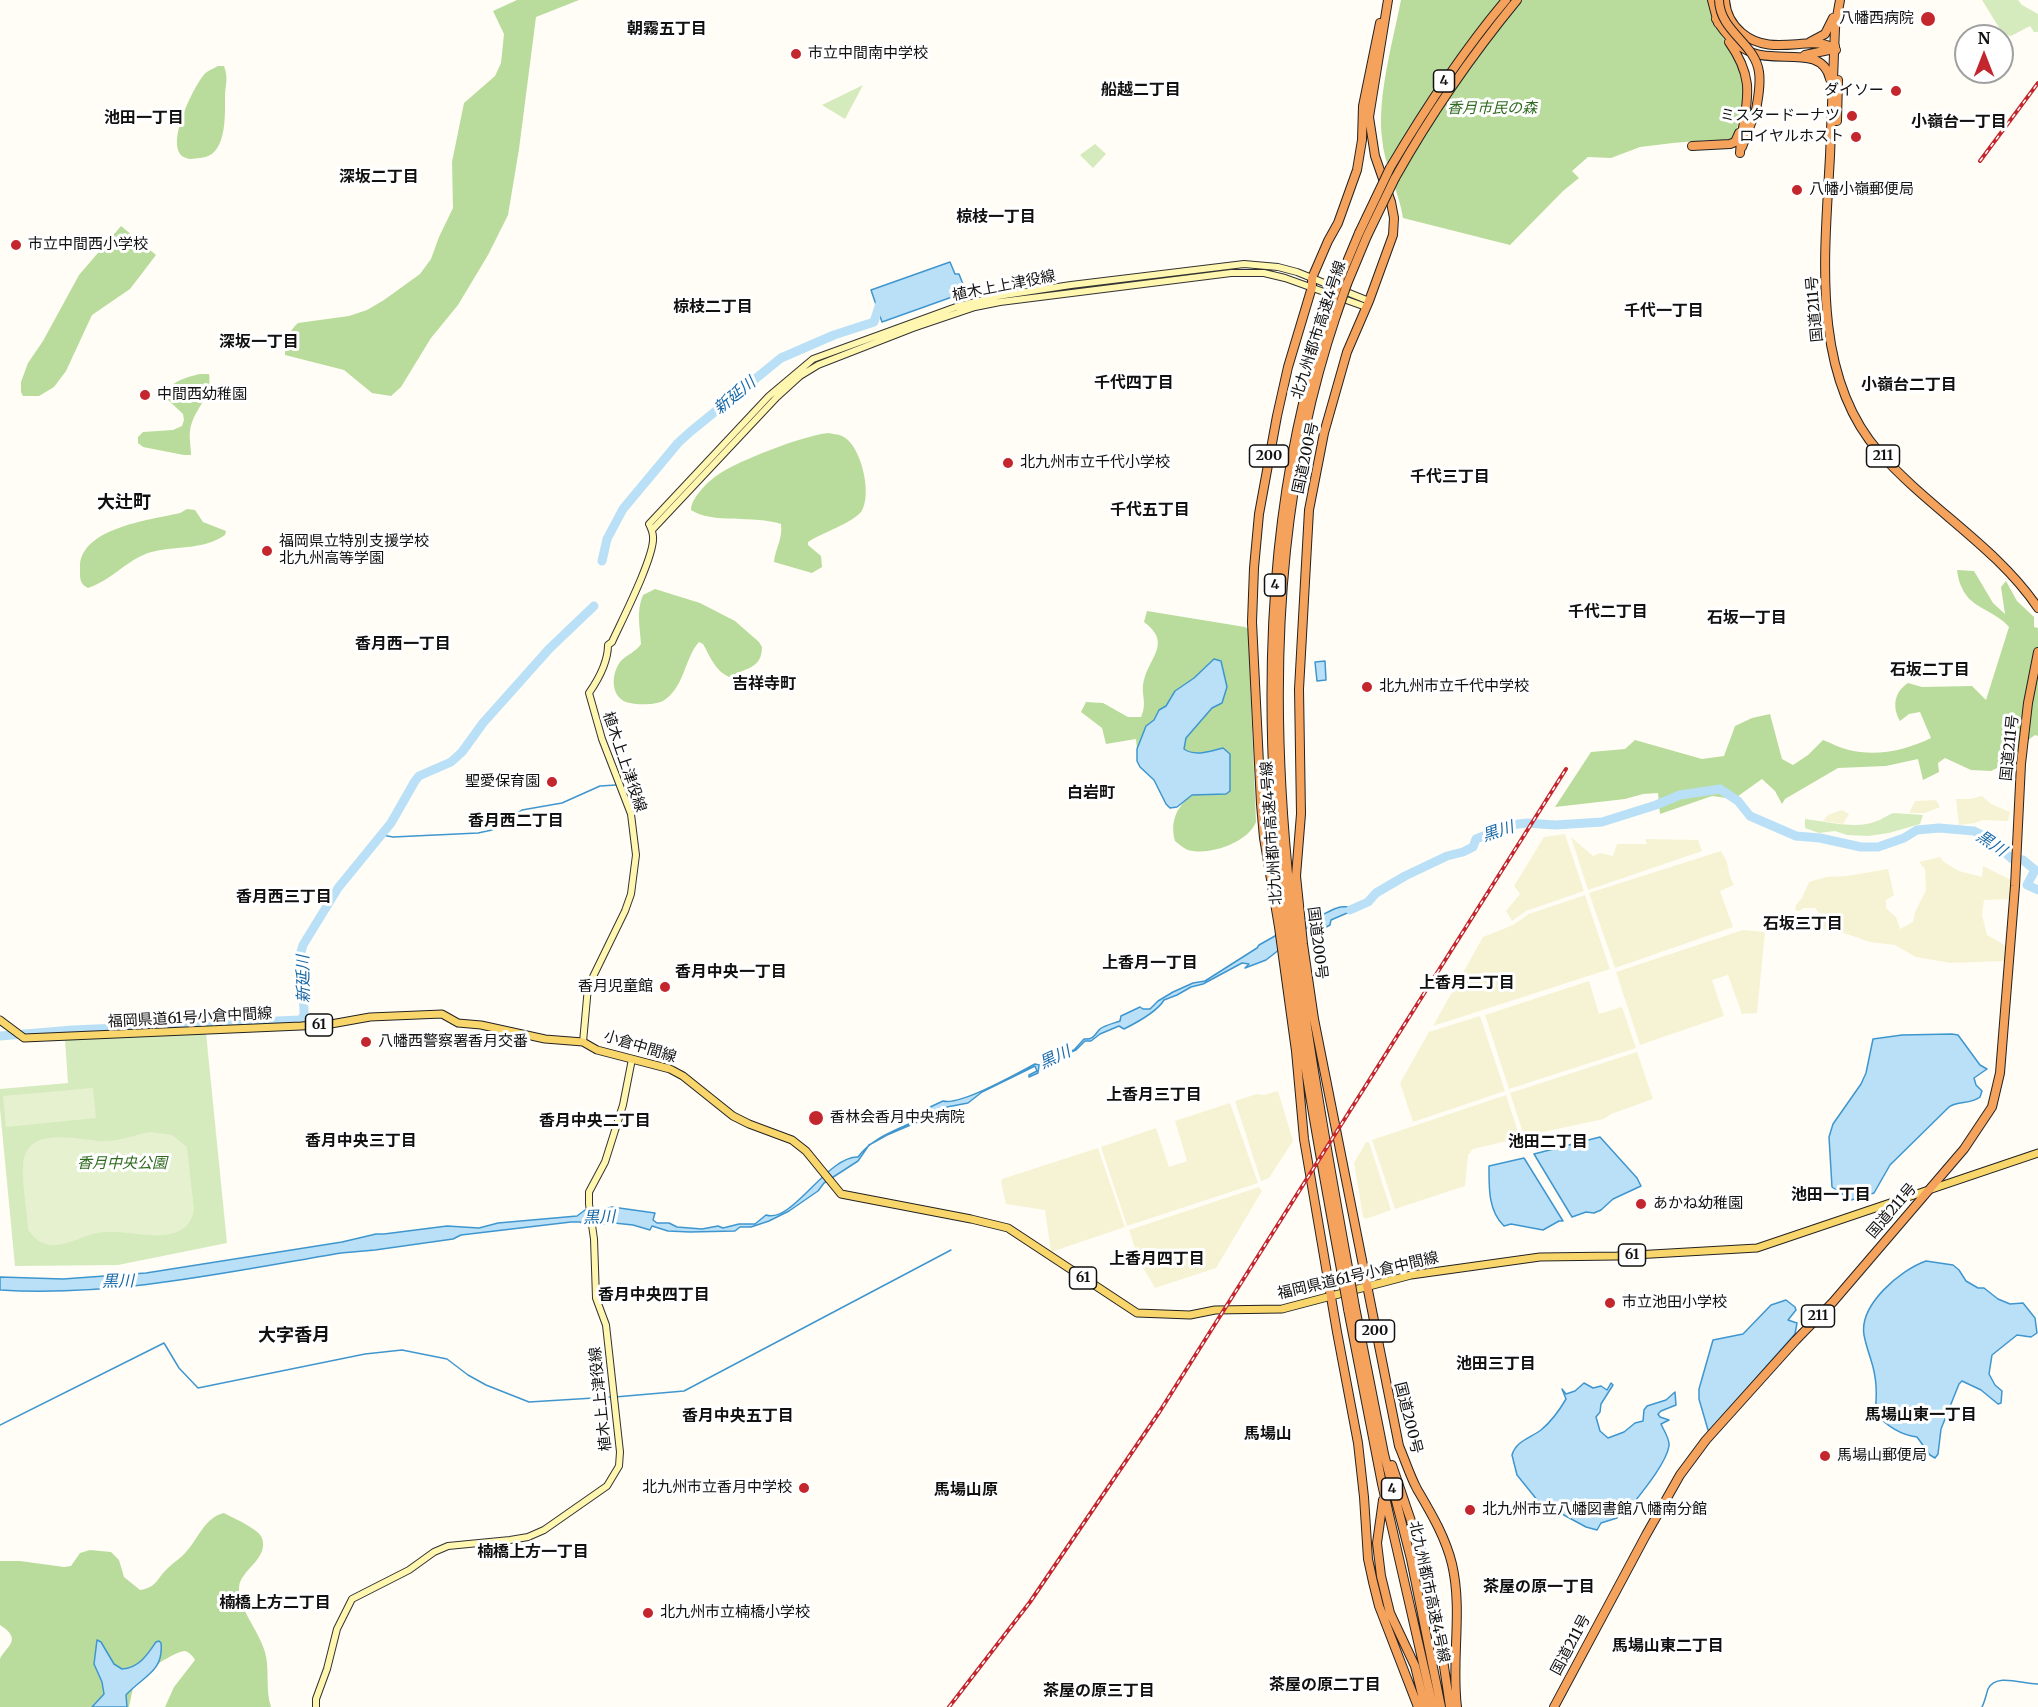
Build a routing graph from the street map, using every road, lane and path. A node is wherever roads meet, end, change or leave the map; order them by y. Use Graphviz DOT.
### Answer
graph roads {
  1 [pos="1388,0"];
  2 [pos="1506,0"];
  3 [pos="1517,0"];
  4 [pos="1712,0"];
  5 [pos="1719,0"];
  6 [pos="1725,0"];
  7 [pos="1840,0"];
  8 [pos="1716,19"];
  9 [pos="1795,45"];
  10 [pos="1836,47"];
  11 [pos="1778,58"];
  12 [pos="1832,107"];
  13 [pos="1746,113"];
  14 [pos="1692,146"];
  15 [pos="1363,234"];
  16 [pos="1825,253"];
  17 [pos="1312,283"];
  18 [pos="1367,304"];
  19 [pos="2038,608"];
  20 [pos="2038,652"];
  21 [pos="428,1015"];
  22 [pos="0,1020"];
  23 [pos="583,1042"];
  24 [pos="632,1059"];
  25 [pos="2038,1153"];
  26 [pos="1928,1191"];
  27 [pos="842,1194"];
  28 [pos="1366,1286"];
  29 [pos="1331,1297"];
  30 [pos="1352,1308"];
  31 [pos="1369,1378"];
  32 [pos="1382,1484"];
  33 [pos="1425,1673"];
  34 [pos="1428,1703"];
  35 [pos="316,1707"];
  36 [pos="1441,1707"];
  37 [pos="1450,1707"];
  38 [pos="1457,1707"];
  39 [pos="1554,1707"];
  1 -- 17 [label="highway, 国道200号 / 200"];
  1 -- 18 [label="highway, 国道200号 / 200"];
  2 -- 15 [label="highway, 北九州都市高速4号線 / 4, bridge"];
  3 -- 15 [label="highway, 北九州都市高速4号線 / 4, bridge"];
  4 -- 8 [label="highway"];
  5 -- 13 [label="highway, bridge"];
  6 -- 9 [label="highway"];
  7 -- 9 [label="highway"];
  7 -- 10 [label="highway, 国道211号 / 211"];
  8 -- 11 [label="highway"];
  8 -- 13 [label="highway"];
  9 -- 10 [label="highway"];
  10 -- 11 [label="highway"];
  10 -- 12 [label="highway, 国道211号 / 211"];
  10 -- 16 [label="highway, 国道211号 / 211"];
  11 -- 12 [label="highway"];
  12 -- 16 [label="highway, 国道211号 / 211"];
  13 -- 14 [label="highway"];
  15 -- 30 [label="highway, 北九州都市高速4号線 / 4, bridge"];
  16 -- 19 [label="highway, 国道211号 / 211"];
  17 -- 18 [label="main road, 植木上上津役線"];
  17 -- 23 [label="main road, 植木上上津役線"];
  17 -- 29 [label="highway, 国道200号 / 200"];
  18 -- 28 [label="highway, 国道200号 / 200"];
  20 -- 26 [label="highway, 国道211号 / 211"];
  21 -- 22 [label="main road, 福岡県道61号小倉中間線 / 61"];
  21 -- 23 [label="main road, 小倉中間線 / 61"];
  23 -- 24 [label="main road, 小倉中間線 / 61"];
  24 -- 27 [label="main road, 小倉中間線 / 61"];
  24 -- 35 [label="main road, 植木上上津役線"];
  25 -- 26 [label="main road, 福岡県道61号小倉中間線 / 61"];
  26 -- 28 [label="main road, 福岡県道61号小倉中間線 / 61"];
  26 -- 39 [label="highway, 国道211号 / 211"];
  27 -- 29 [label="main road, 福岡県道61号小倉中間線 / 61"];
  28 -- 29 [label="main road, 福岡県道61号小倉中間線 / 61"];
  28 -- 38 [label="highway, 国道200号 / 200"];
  29 -- 34 [label="highway, 国道200号 / 200"];
  30 -- 31 [label="highway, 北九州都市高速4号線 / 4"];
  30 -- 32 [label="highway, 北九州都市高速4号線 / 4"];
  31 -- 33 [label="highway, 北九州都市高速4号線 / 4"];
  31 -- 37 [label="highway"];
  32 -- 33 [label="highway, 北九州都市高速4号線 / 4"];
  32 -- 33 [label="highway"];
  33 -- 34 [label="highway, 北九州都市高速4号線 / 4"];
  34 -- 36 [label="highway, 北九州都市高速4号線 / 4"];
}
